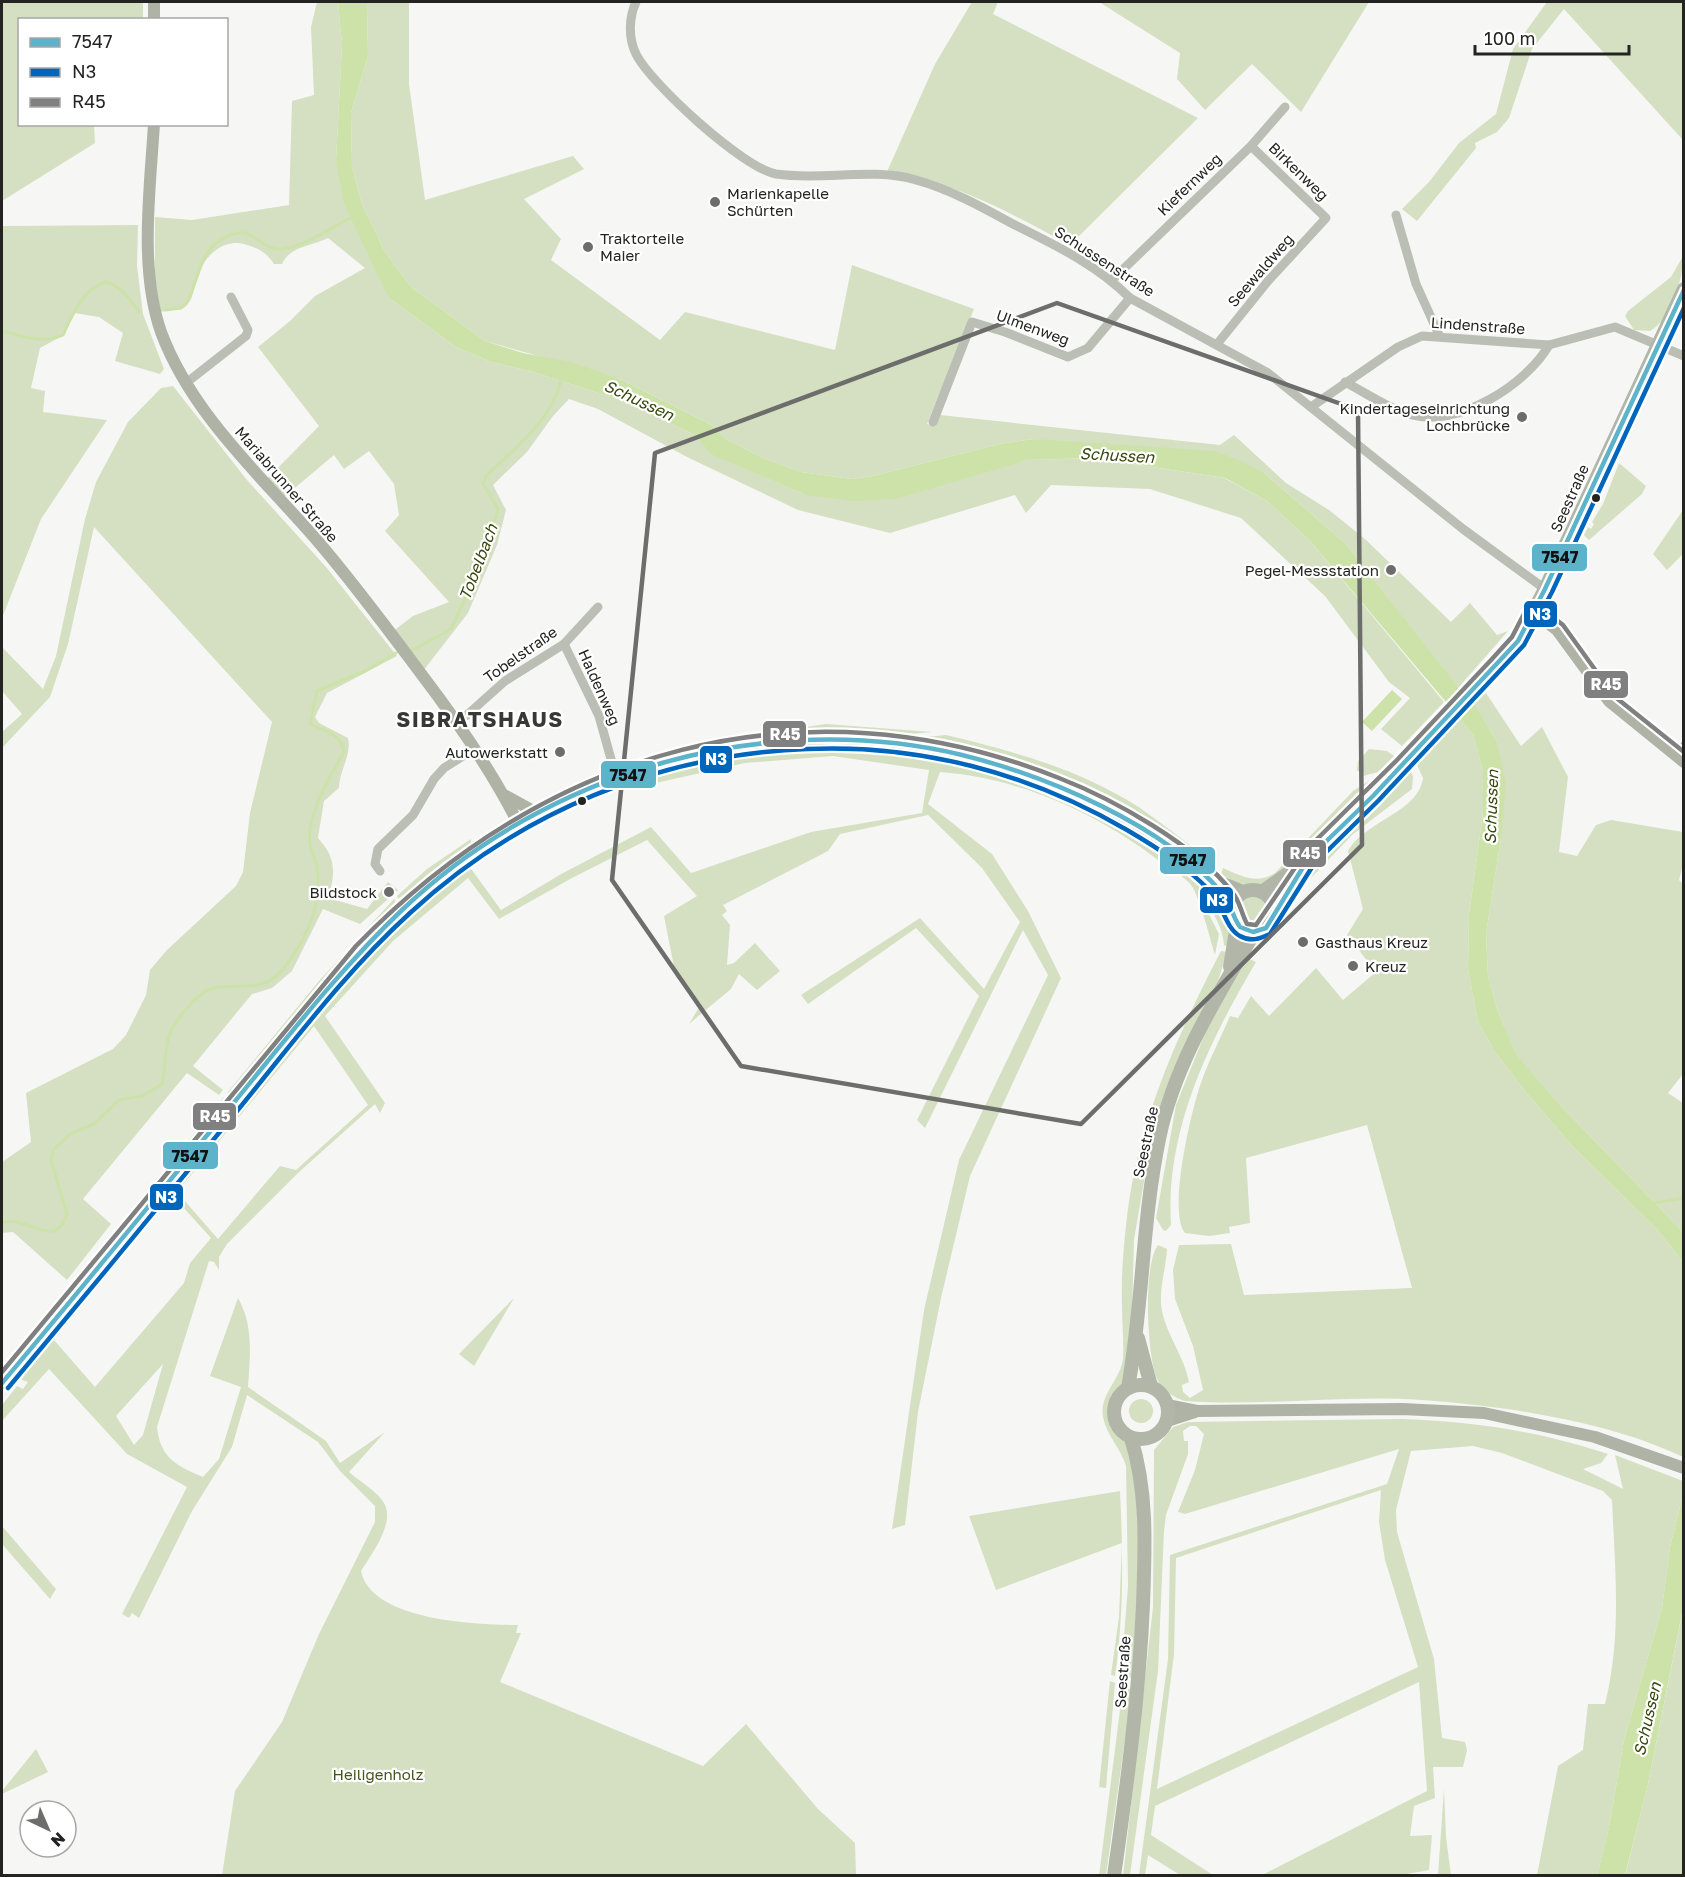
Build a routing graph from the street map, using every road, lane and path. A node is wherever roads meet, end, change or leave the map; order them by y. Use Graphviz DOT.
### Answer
graph roads {
  1 [pos="154,2"];
  2 [pos="636,2"];
  3 [pos="154,18"];
  4 [pos="1285,107"];
  5 [pos="154,126"];
  6 [pos="1251,146"];
  7 [pos="1396,215"];
  8 [pos="1326,218"];
  9 [pos="1112,280"];
  10 [pos="1683,289"];
  11 [pos="231,297"];
  12 [pos="1130,298"];
  13 [pos="1439,335"];
  14 [pos="1218,343"];
  15 [pos="1549,345"];
  16 [pos="1658,345"];
  17 [pos="1683,356"];
  18 [pos="1346,382"];
  19 [pos="186,383"];
  20 [pos="1311,407"];
  21 [pos="933,422"];
  22 [pos="1545,589"];
  23 [pos="598,607"];
  24 [pos="1534,612"];
  25 [pos="564,644"];
  26 [pos="456,722"];
  27 [pos="474,749"];
  28 [pos="1681,754"];
  29 [pos="616,777"];
  30 [pos="501,794"];
  31 [pos="537,813"];
  32 [pos="518,824"];
  33 [pos="1308,859"];
  34 [pos="380,871"];
  35 [pos="1207,876"];
  36 [pos="1246,892"];
  37 [pos="1262,892"];
  38 [pos="1233,906"];
  39 [pos="1275,911"];
  40 [pos="1237,925"];
  41 [pos="1254,933"];
  42 [pos="1230,971"];
  43 [pos="1137,1333"];
  44 [pos="2,1383"];
  45 [pos="1151,1386"];
  46 [pos="1128,1388"];
  47 [pos="1167,1405"];
  48 [pos="1197,1411"];
  49 [pos="1167,1420"];
  50 [pos="1152,1437"];
  51 [pos="1131,1438"];
  52 [pos="1683,1468"];
  53 [pos="1141,1470"];
  54 [pos="1114,1875"];
  1 -- 3 [label="street"];
  2 -- 9 [label="street, Schussenstraße"];
  4 -- 6 [label="street, Kiefernweg"];
  5 -- 19 [label="street, Mariabrunner Straße"];
  6 -- 8 [label="street, Birkenweg"];
  6 -- 9 [label="street, Kiefernweg"];
  7 -- 13 [label="street"];
  8 -- 14 [label="street, Seewaldweg"];
  9 -- 12 [label="street, Schussenstraße"];
  10 -- 16 [label="main road, Seestraße"];
  11 -- 19 [label="street"];
  12 -- 14 [label="street, Schussenstraße"];
  12 -- 21 [label="street, Ulmenweg"];
  13 -- 15 [label="street, Lindenstraße"];
  13 -- 18 [label="street, Lindenstraße"];
  14 -- 20 [label="street, Schussenstraße"];
  15 -- 16 [label="street, Lindenstraße"];
  15 -- 18 [label="street"];
  16 -- 17 [label="street, Lindenstraße"];
  16 -- 22 [label="main road, Seestraße"];
  18 -- 20 [label="street, Lindenstraße"];
  19 -- 26 [label="street, Mariabrunner Straße"];
  20 -- 22 [label="street, Schussenstraße"];
  22 -- 24 [label="main road, Seestraße"];
  23 -- 25 [label="street, Tobelstraße"];
  24 -- 28 [label="street"];
  24 -- 33 [label="main road, Seestraße"];
  25 -- 26 [label="street, Tobelstraße"];
  25 -- 29 [label="street, Haldenweg"];
  26 -- 27 [label="street, Mariabrunner Straße"];
  27 -- 30 [label="street, Mariabrunner Straße"];
  27 -- 34 [label="street"];
  29 -- 31 [label="street"];
  29 -- 35 [label="street"];
  30 -- 31 [label="street"];
  30 -- 32 [label="street, Mariabrunner Straße"];
  31 -- 32 [label="street"];
  32 -- 44 [label="street"];
  33 -- 37 [label="main road, Seestraße"];
  33 -- 39 [label="main road, Seestraße"];
  35 -- 36 [label="street"];
  35 -- 38 [label="street"];
  36 -- 37 [label="main road"];
  36 -- 38 [label="main road"];
  37 -- 39 [label="main road"];
  38 -- 40 [label="main road"];
  39 -- 41 [label="main road"];
  40 -- 41 [label="main road"];
  40 -- 42 [label="main road, Seestraße"];
  41 -- 42 [label="main road, Seestraße"];
  42 -- 43 [label="main road, Seestraße"];
  43 -- 45 [label="main road, Seestraße"];
  43 -- 46 [label="main road, Seestraße"];
  45 -- 46 [label="main road"];
  45 -- 47 [label="main road, Seestraße"];
  46 -- 51 [label="main road, Seestraße"];
  47 -- 48 [label="street"];
  47 -- 49 [label="main road"];
  48 -- 49 [label="street"];
  48 -- 52 [label="street"];
  49 -- 50 [label="main road, Seestraße"];
  50 -- 51 [label="main road"];
  50 -- 53 [label="main road, Seestraße"];
  51 -- 53 [label="main road, Seestraße"];
  53 -- 54 [label="main road, Seestraße"];
}
